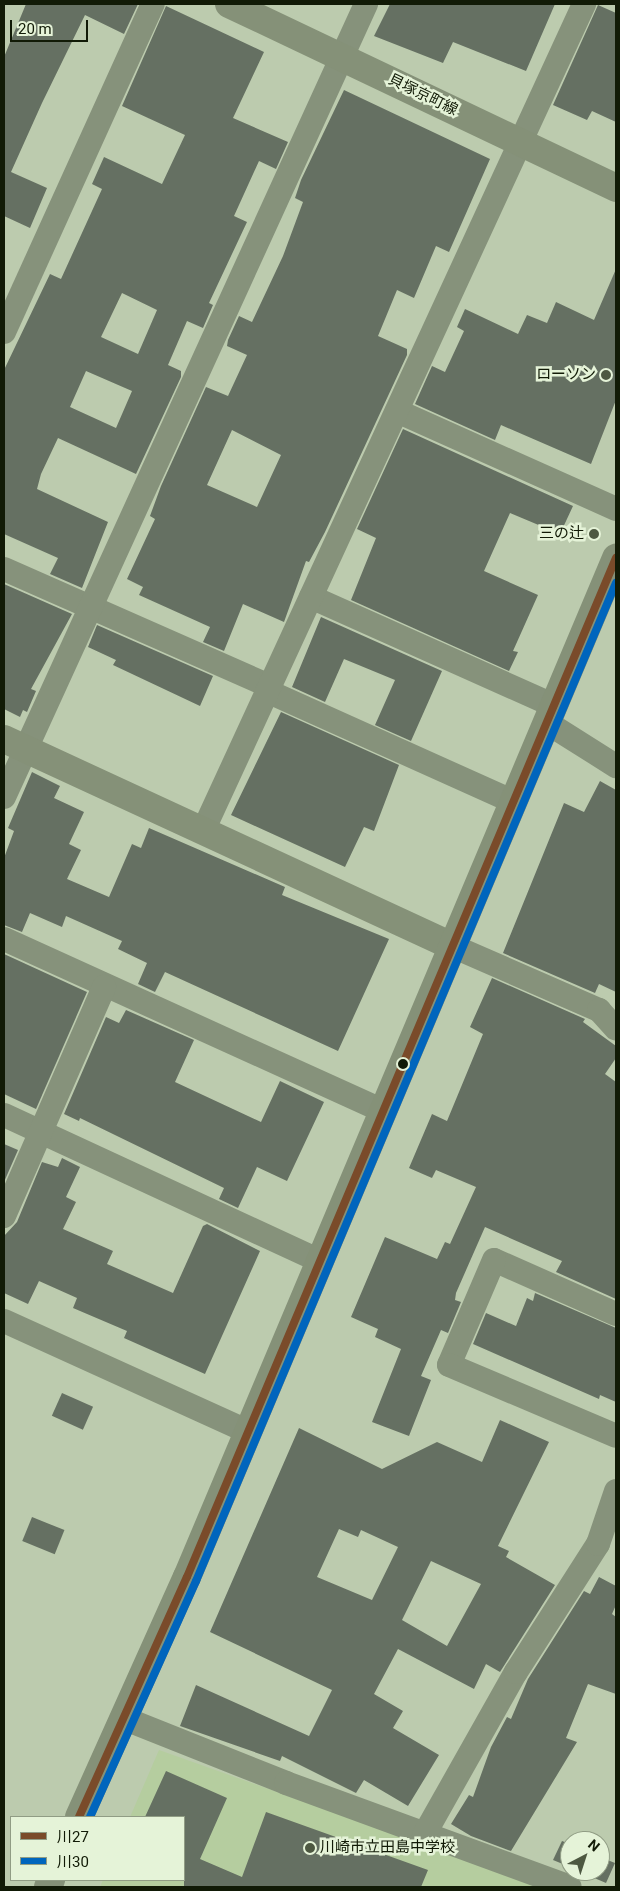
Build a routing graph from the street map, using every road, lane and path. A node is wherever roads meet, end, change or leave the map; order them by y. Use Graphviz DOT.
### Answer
graph roads {
  1 [pos="154,4"];
  2 [pos="229,4"];
  3 [pos="366,4"];
  4 [pos="584,4"];
  5 [pos="342,58"];
  6 [pos="521,142"];
  7 [pos="616,188"];
  8 [pos="4,332"];
  9 [pos="397,411"];
  10 [pos="616,509"];
  11 [pos="616,558"];
  12 [pos="4,568"];
  13 [pos="311,597"];
  14 [pos="90,607"];
  15 [pos="268,689"];
  16 [pos="549,713"];
  17 [pos="14,744"];
  18 [pos="616,766"];
  19 [pos="4,797"];
  20 [pos="512,801"];
  21 [pos="203,831"];
  22 [pos="4,939"];
  23 [pos="450,946"];
  24 [pos="104,987"];
  25 [pos="616,1030"];
  26 [pos="381,1110"];
  27 [pos="4,1116"];
  28 [pos="42,1133"];
  29 [pos="4,1216"];
  30 [pos="318,1260"];
  31 [pos="616,1314"];
  32 [pos="4,1321"];
  33 [pos="247,1431"];
  34 [pos="616,1436"];
  35 [pos="616,1490"];
  36 [pos="607,1548"];
  37 [pos="123,1718"];
  38 [pos="79,1816"];
  39 [pos="424,1835"];
  40 [pos="570,1887"];
  1 -- 8 [label="street"];
  2 -- 5 [label="street, 貝塚京町線"];
  3 -- 5 [label="street"];
  4 -- 6 [label="street"];
  5 -- 6 [label="street, 貝塚京町線"];
  5 -- 14 [label="street"];
  6 -- 7 [label="street, 貝塚京町線"];
  6 -- 9 [label="street"];
  9 -- 10 [label="street"];
  9 -- 13 [label="street"];
  11 -- 16 [label="street"];
  12 -- 14 [label="street"];
  13 -- 15 [label="street"];
  13 -- 16 [label="street"];
  14 -- 15 [label="street"];
  14 -- 17 [label="street"];
  15 -- 20 [label="street"];
  15 -- 21 [label="street"];
  16 -- 18 [label="street"];
  16 -- 20 [label="street"];
  17 -- 19 [label="street"];
  17 -- 21 [label="street"];
  20 -- 23 [label="street"];
  21 -- 23 [label="street"];
  22 -- 24 [label="street"];
  23 -- 25 [label="street"];
  23 -- 26 [label="street"];
  24 -- 26 [label="street"];
  24 -- 28 [label="street"];
  26 -- 30 [label="street"];
  27 -- 28 [label="street"];
  28 -- 29 [label="street"];
  28 -- 30 [label="street"];
  30 -- 33 [label="street"];
  31 -- 34 [label="street"];
  32 -- 33 [label="street"];
  33 -- 37 [label="street"];
  35 -- 36 [label="street"];
  36 -- 39 [label="street"];
  37 -- 38 [label="street"];
  37 -- 39 [label="street"];
  39 -- 40 [label="street"];
}
